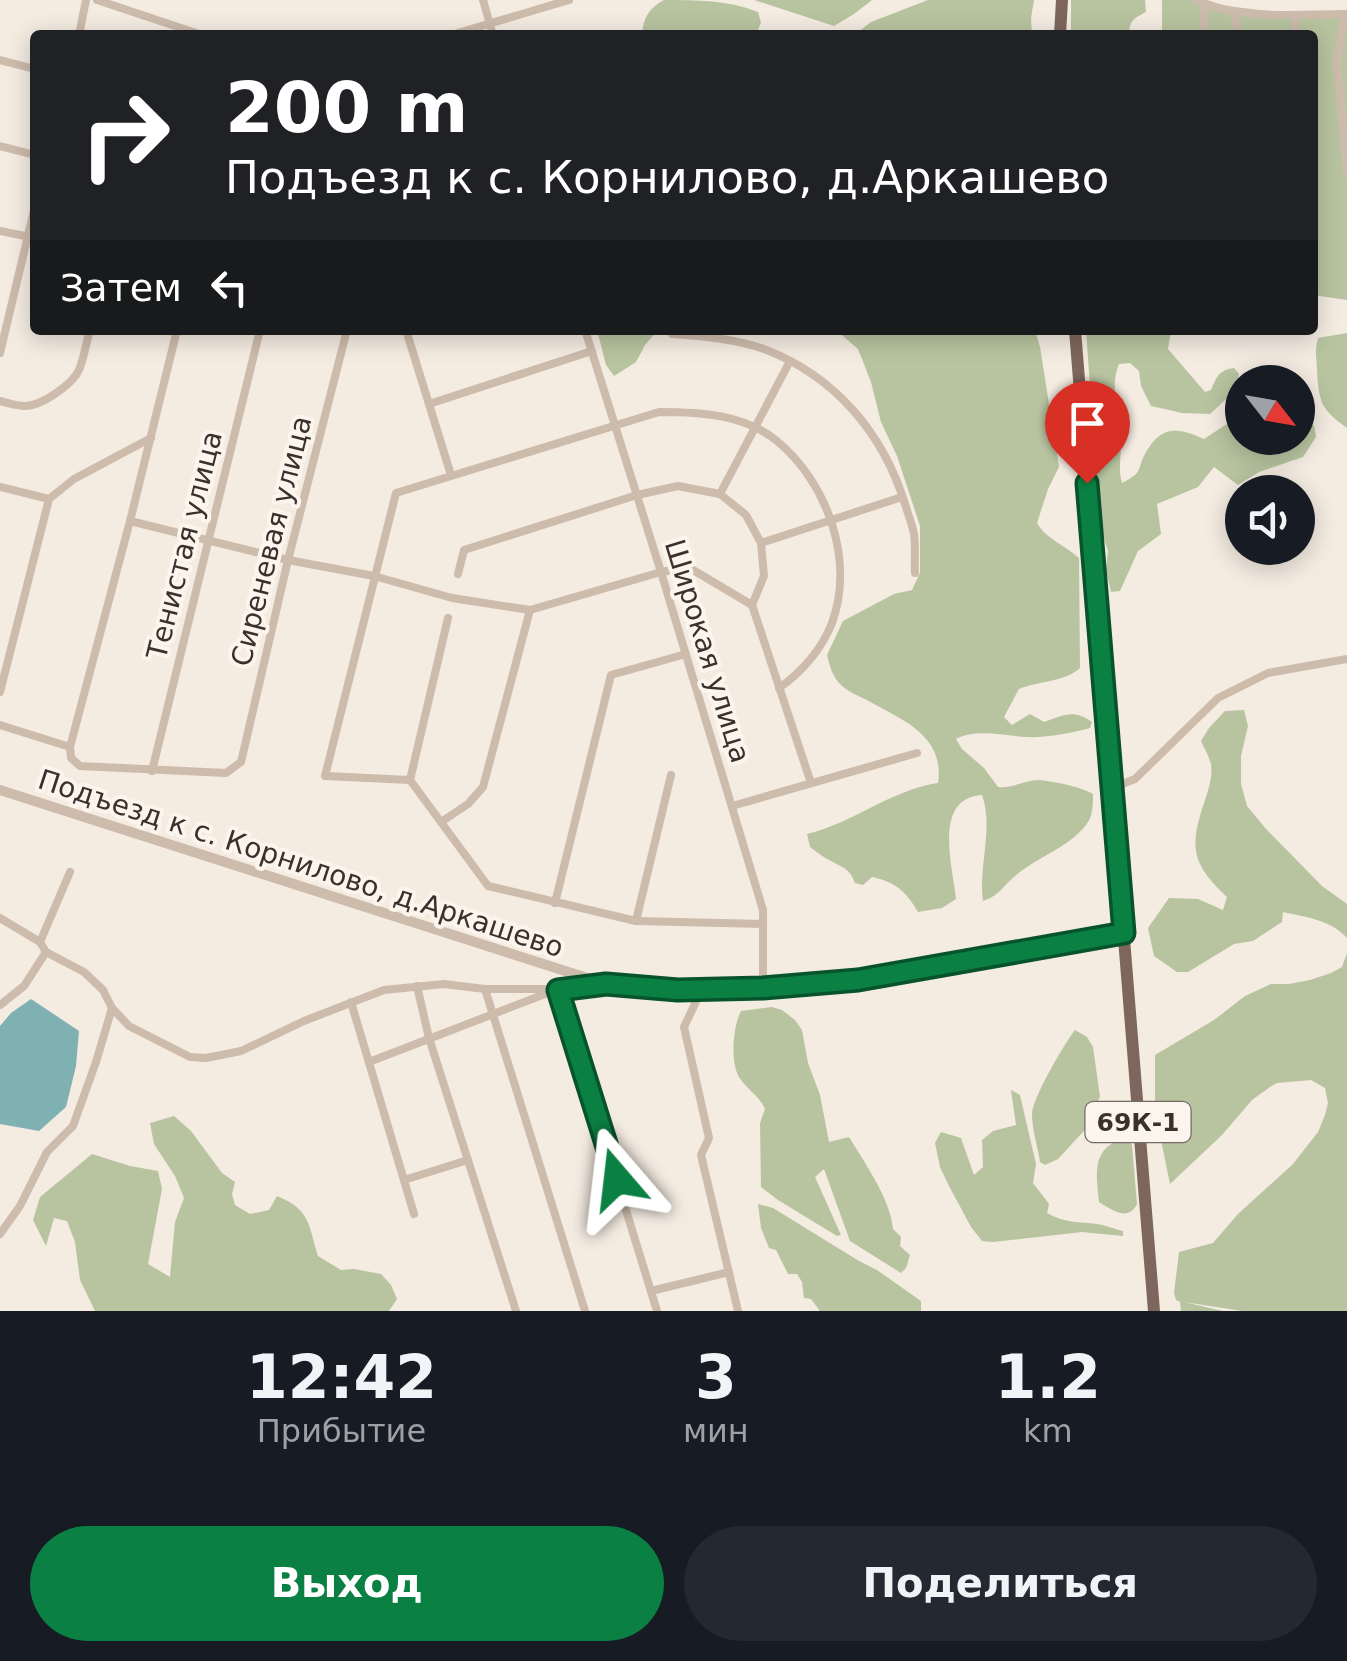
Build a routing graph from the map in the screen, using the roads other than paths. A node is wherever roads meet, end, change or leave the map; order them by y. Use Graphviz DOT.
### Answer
graph roads {
  1 [pos="86,0"];
  2 [pos="97,0"];
  3 [pos="482,0"];
  4 [pos="569,0"];
  5 [pos="1062,0"];
  6 [pos="1200,2"];
  7 [pos="1233,12"];
  8 [pos="1345,14"];
  9 [pos="1296,16"];
  10 [pos="168,22"];
  11 [pos="490,24"];
  12 [pos="80,30"];
  13 [pos="166,30"];
  14 [pos="189,30"];
  15 [pos="468,30"];
  16 [pos="492,30"];
  17 [pos="1060,30"];
  18 [pos="1203,30"];
  19 [pos="1238,30"];
  20 [pos="1295,30"];
  21 [pos="0,60"];
  22 [pos="30,68"];
  23 [pos="0,146"];
  24 [pos="30,154"];
  25 [pos="1347,173"];
  26 [pos="0,231"];
  27 [pos="30,238"];
  28 [pos="30,241"];
  29 [pos="4,316"];
  30 [pos="89,335"];
  31 [pos="176,335"];
  32 [pos="258,335"];
  33 [pos="346,335"];
  34 [pos="408,335"];
  35 [pos="587,335"];
  36 [pos="680,335"];
  37 [pos="1074,335"];
  38 [pos="592,351"];
  39 [pos="0,353"];
  40 [pos="790,361"];
  41 [pos="0,401"];
  42 [pos="430,404"];
  43 [pos="615,424"];
  44 [pos="754,429"];
  45 [pos="151,438"];
  46 [pos="451,476"];
  47 [pos="0,487"];
  48 [pos="720,494"];
  49 [pos="637,495"];
  50 [pos="902,496"];
  51 [pos="49,498"];
  52 [pos="830,520"];
  53 [pos="130,521"];
  54 [pos="210,540"];
  55 [pos="761,543"];
  56 [pos="288,560"];
  57 [pos="661,572"];
  58 [pos="915,573"];
  59 [pos="458,574"];
  60 [pos="374,576"];
  61 [pos="752,605"];
  62 [pos="530,610"];
  63 [pos="448,618"];
  64 [pos="686,654"];
  65 [pos="1347,659"];
  66 [pos="780,688"];
  67 [pos="0,692"];
  68 [pos="0,726"];
  69 [pos="70,748"];
  70 [pos="918,753"];
  71 [pos="152,771"];
  72 [pos="671,775"];
  73 [pos="410,780"];
  74 [pos="811,783"];
  75 [pos="1112,788"];
  76 [pos="0,790"];
  77 [pos="732,806"];
  78 [pos="441,822"];
  79 [pos="70,872"];
  80 [pos="555,903"];
  81 [pos="0,918"];
  82 [pos="636,921"];
  83 [pos="763,924"];
  84 [pos="1124,933"];
  85 [pos="40,942"];
  86 [pos="46,952"];
  87 [pos="606,984"];
  88 [pos="417,986"];
  89 [pos="763,988"];
  90 [pos="485,989"];
  91 [pos="702,989"];
  92 [pos="558,990"];
  93 [pos="351,1002"];
  94 [pos="0,1004"];
  95 [pos="112,1008"];
  96 [pos="493,1014"];
  97 [pos="430,1038"];
  98 [pos="369,1062"];
  99 [pos="468,1160"];
  100 [pos="404,1180"];
  101 [pos="414,1214"];
  102 [pos="0,1234"];
  103 [pos="729,1272"];
  104 [pos="651,1292"];
  105 [pos="516,1311"];
  106 [pos="585,1311"];
  107 [pos="657,1311"];
  108 [pos="738,1311"];
  109 [pos="1154,1311"];
  1 -- 12 [label="street"];
  2 -- 10 [label="street"];
  3 -- 11 [label="street"];
  4 -- 11 [label="street"];
  5 -- 17 [label="main road"];
  6 -- 7 [label="street"];
  6 -- 18 [label="street"];
  7 -- 9 [label="street"];
  7 -- 19 [label="street"];
  8 -- 9 [label="street"];
  8 -- 25 [label="street"];
  9 -- 20 [label="street"];
  10 -- 13 [label="street"];
  10 -- 14 [label="street"];
  11 -- 15 [label="street"];
  11 -- 16 [label="street"];
  21 -- 22 [label="street"];
  23 -- 24 [label="street"];
  26 -- 27 [label="street"];
  28 -- 29 [label="street"];
  29 -- 39 [label="street"];
  30 -- 41 [label="street"];
  31 -- 45 [label="street"];
  32 -- 54 [label="street, Тенистая улица"];
  33 -- 56 [label="street, Сиреневая улица"];
  34 -- 42 [label="street"];
  35 -- 38 [label="street, Широкая улица"];
  36 -- 40 [label="street"];
  37 -- 75 [label="main road, 69К-1"];
  38 -- 42 [label="street"];
  38 -- 43 [label="street, Широкая улица"];
  40 -- 44 [label="street"];
  40 -- 50 [label="street"];
  42 -- 46 [label="street"];
  43 -- 44 [label="street"];
  43 -- 46 [label="street"];
  43 -- 49 [label="street, Широкая улица"];
  44 -- 48 [label="street"];
  44 -- 52 [label="street"];
  45 -- 51 [label="street"];
  45 -- 53 [label="street"];
  46 -- 60 [label="street"];
  47 -- 51 [label="street"];
  48 -- 49 [label="street"];
  48 -- 55 [label="street"];
  49 -- 57 [label="street, Широкая улица"];
  49 -- 59 [label="street"];
  50 -- 52 [label="street"];
  50 -- 58 [label="street"];
  51 -- 67 [label="street"];
  52 -- 55 [label="street"];
  52 -- 66 [label="street"];
  53 -- 54 [label="street"];
  53 -- 69 [label="street"];
  54 -- 56 [label="street"];
  54 -- 71 [label="street, Тенистая улица"];
  55 -- 61 [label="street"];
  56 -- 60 [label="street"];
  56 -- 71 [label="street, Сиреневая улица"];
  57 -- 61 [label="street"];
  57 -- 62 [label="street"];
  57 -- 64 [label="street, Широкая улица"];
  60 -- 62 [label="street"];
  60 -- 73 [label="street"];
  61 -- 66 [label="street"];
  62 -- 78 [label="street"];
  63 -- 73 [label="street"];
  64 -- 77 [label="street, Широкая улица"];
  64 -- 80 [label="street"];
  65 -- 75 [label="street"];
  66 -- 74 [label="street"];
  68 -- 69 [label="street"];
  69 -- 71 [label="street"];
  70 -- 74 [label="street"];
  72 -- 82 [label="street"];
  73 -- 78 [label="street"];
  74 -- 77 [label="street"];
  75 -- 84 [label="main road, 69К-1"];
  76 -- 87 [label="street, Подъезд к с. Корнилово, д.Аркашево"];
  77 -- 83 [label="street, Широкая улица"];
  78 -- 80 [label="street"];
  79 -- 85 [label="street"];
  80 -- 82 [label="street"];
  81 -- 85 [label="street"];
  82 -- 83 [label="street"];
  83 -- 89 [label="street, Широкая улица"];
  84 -- 89 [label="street, Подъезд к с. Корнилово, д.Аркашево"];
  84 -- 109 [label="main road, 69К-1"];
  85 -- 86 [label="street"];
  86 -- 94 [label="street"];
  86 -- 95 [label="street"];
  87 -- 91 [label="street, Подъезд к с. Корнилово, д.Аркашево"];
  87 -- 92 [label="street"];
  88 -- 90 [label="street"];
  88 -- 93 [label="street"];
  88 -- 97 [label="street"];
  89 -- 91 [label="street, Подъезд к с. Корнилово, д.Аркашево"];
  90 -- 92 [label="street"];
  90 -- 96 [label="street"];
  91 -- 103 [label="street"];
  92 -- 96 [label="street"];
  92 -- 104 [label="street"];
  93 -- 95 [label="street"];
  93 -- 98 [label="street"];
  95 -- 102 [label="street"];
  96 -- 97 [label="street"];
  96 -- 106 [label="street"];
  97 -- 98 [label="street"];
  97 -- 99 [label="street"];
  98 -- 100 [label="street"];
  99 -- 100 [label="street"];
  99 -- 105 [label="street"];
  100 -- 101 [label="street"];
  103 -- 104 [label="street"];
  103 -- 108 [label="street"];
  104 -- 107 [label="street"];
}
